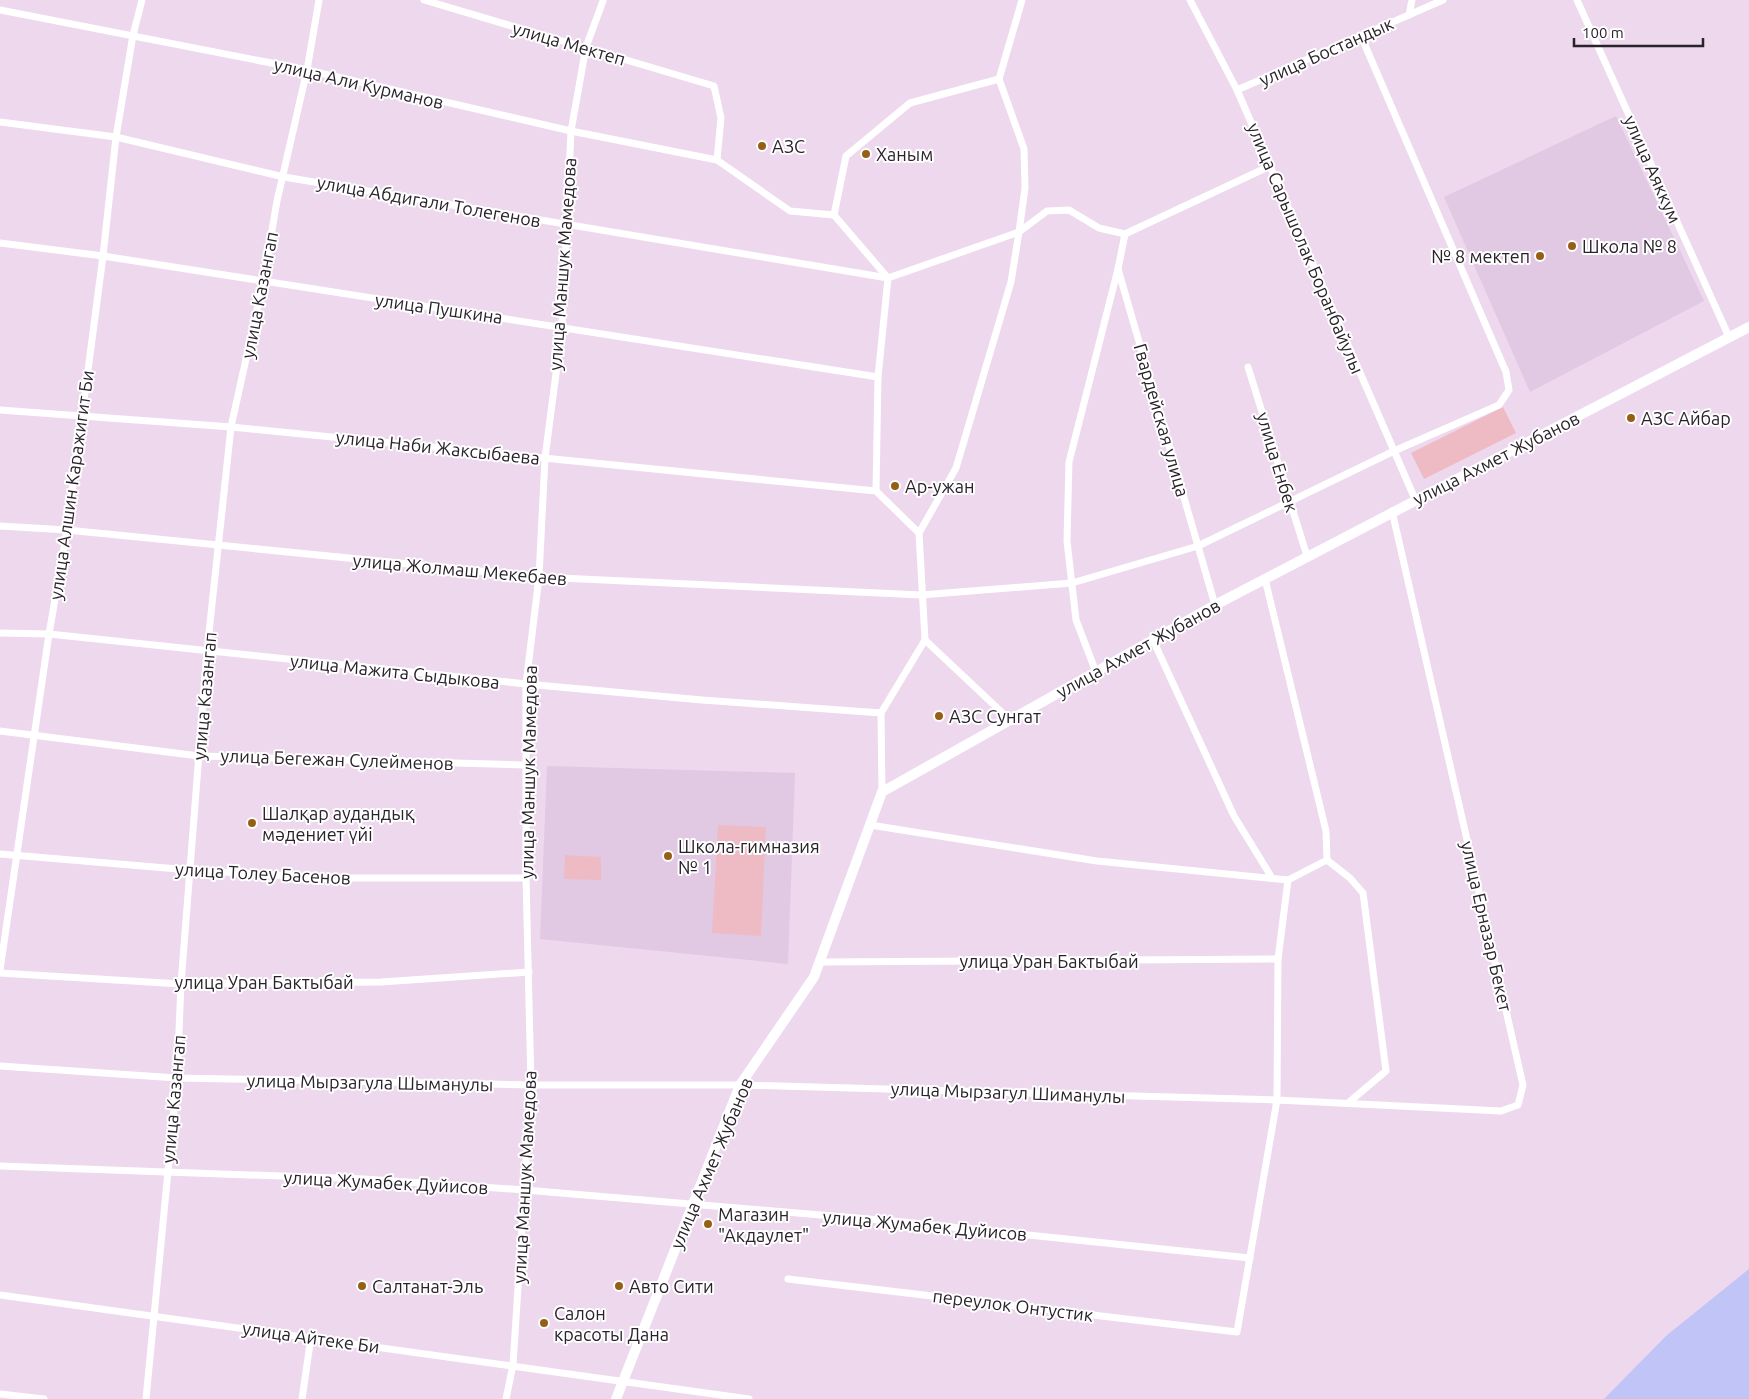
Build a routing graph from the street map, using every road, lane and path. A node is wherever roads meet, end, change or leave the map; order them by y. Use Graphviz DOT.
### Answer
graph roads {
  1 [pos="142,0"];
  2 [pos="319,0"];
  3 [pos="424,0"];
  4 [pos="1012,0"];
  5 [pos="1190,0"];
  6 [pos="1412,0"];
  7 [pos="1443,0"];
  8 [pos="1577,0"];
  9 [pos="603,1"];
  10 [pos="1022,1"];
  11 [pos="0,10"];
  12 [pos="1409,15"];
  13 [pos="133,35"];
  14 [pos="1361,36"];
  15 [pos="586,47"];
  16 [pos="307,70"];
  17 [pos="999,79"];
  18 [pos="1237,90"];
  19 [pos="0,122"];
  20 [pos="571,131"];
  21 [pos="116,137"];
  22 [pos="717,160"];
  23 [pos="1270,166"];
  24 [pos="284,177"];
  25 [pos="834,215"];
  26 [pos="565,224"];
  27 [pos="1020,232"];
  28 [pos="1125,234"];
  29 [pos="0,243"];
  30 [pos="103,256"];
  31 [pos="1118,269"];
  32 [pos="888,278"];
  33 [pos="263,282"];
  34 [pos="562,327"];
  35 [pos="1749,327"];
  36 [pos="1729,337"];
  37 [pos="1248,367"];
  38 [pos="878,377"];
  39 [pos="0,410"];
  40 [pos="82,416"];
  41 [pos="231,427"];
  42 [pos="1394,451"];
  43 [pos="545,458"];
  44 [pos="876,490"];
  45 [pos="1415,499"];
  46 [pos="1290,501"];
  47 [pos="1392,511"];
  48 [pos="0,526"];
  49 [pos="66,530"];
  50 [pos="919,533"];
  51 [pos="1198,546"];
  52 [pos="219,547"];
  53 [pos="1308,556"];
  54 [pos="539,577"];
  55 [pos="1265,579"];
  56 [pos="1072,583"];
  57 [pos="921,595"];
  58 [pos="1215,605"];
  59 [pos="0,633"];
  60 [pos="49,634"];
  61 [pos="925,640"];
  62 [pos="1153,640"];
  63 [pos="207,651"];
  64 [pos="1096,672"];
  65 [pos="526,684"];
  66 [pos="880,713"];
  67 [pos="1010,720"];
  68 [pos="0,731"];
  69 [pos="34,735"];
  70 [pos="199,756"];
  71 [pos="526,765"];
  72 [pos="882,792"];
  73 [pos="870,825"];
  74 [pos="0,854"];
  75 [pos="17,856"];
  76 [pos="1327,860"];
  77 [pos="190,870"];
  78 [pos="526,878"];
  79 [pos="1272,878"];
  80 [pos="1288,880"];
  81 [pos="1278,959"];
  82 [pos="820,962"];
  83 [pos="0,971"];
  84 [pos="529,972"];
  85 [pos="181,984"];
  86 [pos="0,1066"];
  87 [pos="177,1078"];
  88 [pos="740,1085"];
  89 [pos="531,1086"];
  90 [pos="1277,1100"];
  91 [pos="1348,1104"];
  92 [pos="0,1166"];
  93 [pos="167,1173"];
  94 [pos="525,1190"];
  95 [pos="692,1205"];
  96 [pos="1250,1258"];
  97 [pos="788,1279"];
  98 [pos="0,1295"];
  99 [pos="153,1315"];
  100 [pos="310,1337"];
  101 [pos="513,1365"];
  102 [pos="622,1381"];
  103 [pos="0,1394"];
  104 [pos="44,1399"];
  105 [pos="146,1399"];
  106 [pos="302,1399"];
  107 [pos="506,1399"];
  108 [pos="616,1399"];
  109 [pos="748,1399"];
  1 -- 13 [label="street, улица Алшин Каражигит Би"];
  2 -- 16 [label="street, улица Казангап"];
  3 -- 15 [label="street, улица Мектеп"];
  4 -- 10 [label="street"];
  5 -- 18 [label="street, улица Сарышолак Боранбайулы"];
  6 -- 12 [label="street"];
  7 -- 12 [label="street, улица Бостандык"];
  8 -- 36 [label="street, улица Аяккум"];
  9 -- 15 [label="street, улица Маншук Мамедова"];
  10 -- 17 [label="street"];
  11 -- 13 [label="street, улица Али Курманов"];
  12 -- 14 [label="street, улица Бостандык"];
  13 -- 16 [label="street, улица Али Курманов"];
  13 -- 21 [label="street, улица Алшин Каражигит Би"];
  14 -- 18 [label="street, улица Бостандык"];
  14 -- 42 [label="street, улица Жолмаш Мекебаев"];
  15 -- 20 [label="street, улица Маншук Мамедова"];
  15 -- 22 [label="street, улица Мектеп"];
  16 -- 20 [label="street, улица Али Курманов"];
  16 -- 24 [label="street, улица Казангап"];
  17 -- 25 [label="street"];
  17 -- 27 [label="street"];
  18 -- 23 [label="street, улица Сарышолак Боранбайулы"];
  19 -- 21 [label="street, улица Абдигали Толегенов"];
  20 -- 22 [label="street, улица Али Курманов"];
  20 -- 26 [label="street, улица Маншук Мамедова"];
  21 -- 24 [label="street, улица Абдигали Толегенов"];
  21 -- 30 [label="street, улица Алшин Каражигит Би"];
  22 -- 25 [label="street"];
  23 -- 28 [label="street"];
  23 -- 42 [label="street, улица Сарышолак Боранбайулы"];
  24 -- 26 [label="street, улица Абдигали Толегенов"];
  24 -- 33 [label="street, улица Казангап"];
  25 -- 32 [label="street"];
  26 -- 32 [label="street, улица Абдигали Толегенов"];
  26 -- 34 [label="street, улица Маншук Мамедова"];
  27 -- 28 [label="street"];
  27 -- 32 [label="street"];
  27 -- 50 [label="street"];
  28 -- 31 [label="street, Гвардейская улица"];
  29 -- 30 [label="street, улица Пушкина"];
  30 -- 33 [label="street, улица Пушкина"];
  30 -- 40 [label="street, улица Алшин Каражигит Би"];
  31 -- 51 [label="street, Гвардейская улица"];
  31 -- 56 [label="street"];
  32 -- 38 [label="street"];
  33 -- 34 [label="street, улица Пушкина"];
  33 -- 41 [label="street, улица Казангап"];
  34 -- 38 [label="street, улица Пушкина"];
  34 -- 43 [label="street, улица Маншук Мамедова"];
  35 -- 36 [label="main road, улица Ахмет Жубанов"];
  36 -- 45 [label="main road, улица Ахмет Жубанов"];
  37 -- 46 [label="street, улица Енбек"];
  38 -- 44 [label="street"];
  39 -- 40 [label="street, улица Наби Жаксыбаева"];
  40 -- 41 [label="street, улица Наби Жаксыбаева"];
  40 -- 49 [label="street, улица Алшин Каражигит Би"];
  41 -- 43 [label="street, улица Наби Жаксыбаева"];
  41 -- 52 [label="street, улица Казангап"];
  42 -- 45 [label="street, улица Сарышолак Боранбайулы"];
  42 -- 46 [label="street, улица Жолмаш Мекебаев"];
  43 -- 44 [label="street, улица Наби Жаксыбаева"];
  43 -- 54 [label="street, улица Маншук Мамедова"];
  44 -- 50 [label="street"];
  45 -- 47 [label="main road, улица Ахмет Жубанов"];
  46 -- 51 [label="street, улица Жолмаш Мекебаев"];
  46 -- 53 [label="street, улица Енбек"];
  47 -- 53 [label="main road, улица Ахмет Жубанов"];
  47 -- 91 [label="street, улица Ерназар Бекет"];
  48 -- 49 [label="street, улица Жолмаш Мекебаев"];
  49 -- 52 [label="street, улица Жолмаш Мекебаев"];
  49 -- 60 [label="street, улица Алшин Каражигит Би"];
  50 -- 57 [label="street"];
  51 -- 56 [label="street, улица Жолмаш Мекебаев"];
  51 -- 58 [label="street, Гвардейская улица"];
  52 -- 54 [label="street, улица Жолмаш Мекебаев"];
  52 -- 63 [label="street, улица Казангап"];
  53 -- 55 [label="main road, улица Ахмет Жубанов"];
  54 -- 57 [label="street, улица Жолмаш Мекебаев"];
  54 -- 65 [label="street, улица Маншук Мамедова"];
  55 -- 58 [label="main road, улица Ахмет Жубанов"];
  55 -- 76 [label="street"];
  56 -- 57 [label="street, улица Жолмаш Мекебаев"];
  56 -- 64 [label="street"];
  57 -- 61 [label="street"];
  58 -- 62 [label="main road, улица Ахмет Жубанов"];
  59 -- 60 [label="street, улица Мажита Сыдыкова"];
  60 -- 63 [label="street, улица Мажита Сыдыкова"];
  60 -- 69 [label="street, улица Алшин Каражигит Би"];
  61 -- 66 [label="street"];
  61 -- 67 [label="street"];
  62 -- 64 [label="main road, улица Ахмет Жубанов"];
  62 -- 79 [label="street"];
  63 -- 65 [label="street, улица Мажита Сыдыкова"];
  63 -- 70 [label="street, улица Казангап"];
  64 -- 67 [label="main road, улица Ахмет Жубанов"];
  65 -- 66 [label="street, улица Мажита Сыдыкова"];
  65 -- 71 [label="street, улица Маншук Мамедова"];
  66 -- 72 [label="street"];
  67 -- 72 [label="main road, улица Ахмет Жубанов"];
  68 -- 69 [label="street, улица Бегежан Сулейменов"];
  69 -- 70 [label="street, улица Бегежан Сулейменов"];
  69 -- 75 [label="street, улица Алшин Каражигит Би"];
  70 -- 71 [label="street, улица Бегежан Сулейменов"];
  70 -- 77 [label="street, улица Казангап"];
  71 -- 78 [label="street, улица Маншук Мамедова"];
  72 -- 73 [label="main road, улица Ахмет Жубанов"];
  73 -- 79 [label="street"];
  73 -- 82 [label="main road, улица Ахмет Жубанов"];
  74 -- 75 [label="street, улица Толеу Басенов"];
  75 -- 77 [label="street, улица Толеу Басенов"];
  75 -- 83 [label="street, улица Алшин Каражигит Би"];
  76 -- 80 [label="street"];
  76 -- 91 [label="street"];
  77 -- 78 [label="street, улица Толеу Басенов"];
  77 -- 85 [label="street, улица Казангап"];
  78 -- 84 [label="street, улица Маншук Мамедова"];
  79 -- 80 [label="street"];
  80 -- 81 [label="street"];
  81 -- 82 [label="street, улица Уран Бактыбай"];
  81 -- 90 [label="street"];
  82 -- 88 [label="main road, улица Ахмет Жубанов"];
  83 -- 85 [label="street, улица Уран Бактыбай"];
  84 -- 85 [label="street, улица Уран Бактыбай"];
  84 -- 89 [label="street, улица Маншук Мамедова"];
  85 -- 87 [label="street, улица Казангап"];
  86 -- 87 [label="street, улица Мырзагула Шыманулы"];
  87 -- 89 [label="street, улица Мырзагула Шыманулы"];
  87 -- 93 [label="street, улица Казангап"];
  88 -- 89 [label="street, улица Мырзагула Шыманулы"];
  88 -- 90 [label="street, улица Мырзагул Шиманулы"];
  88 -- 95 [label="main road, улица Ахмет Жубанов"];
  89 -- 94 [label="street, улица Маншук Мамедова"];
  90 -- 91 [label="street, улица Ерназар Бекет"];
  90 -- 96 [label="street"];
  92 -- 93 [label="street, улица Жумабек Дуйисов"];
  93 -- 94 [label="street, улица Жумабек Дуйисов"];
  93 -- 99 [label="street, улица Казангап"];
  94 -- 95 [label="street, улица Жумабек Дуйисов"];
  94 -- 101 [label="street, улица Маншук Мамедова"];
  95 -- 96 [label="street, улица Жумабек Дуйисов"];
  95 -- 102 [label="main road, улица Ахмет Жубанов"];
  96 -- 97 [label="street, переулок Онтустик"];
  98 -- 99 [label="street, улица Айтеке Би"];
  99 -- 100 [label="street, улица Айтеке Би"];
  99 -- 105 [label="street, улица Казангап"];
  100 -- 101 [label="street, улица Айтеке Би"];
  100 -- 106 [label="street"];
  101 -- 102 [label="street, улица Айтеке Би"];
  101 -- 107 [label="street, улица Маншук Мамедова"];
  102 -- 108 [label="main road, улица Ахмет Жубанов"];
  102 -- 109 [label="street, улица Айтеке Би"];
  103 -- 104 [label="street"];
}
